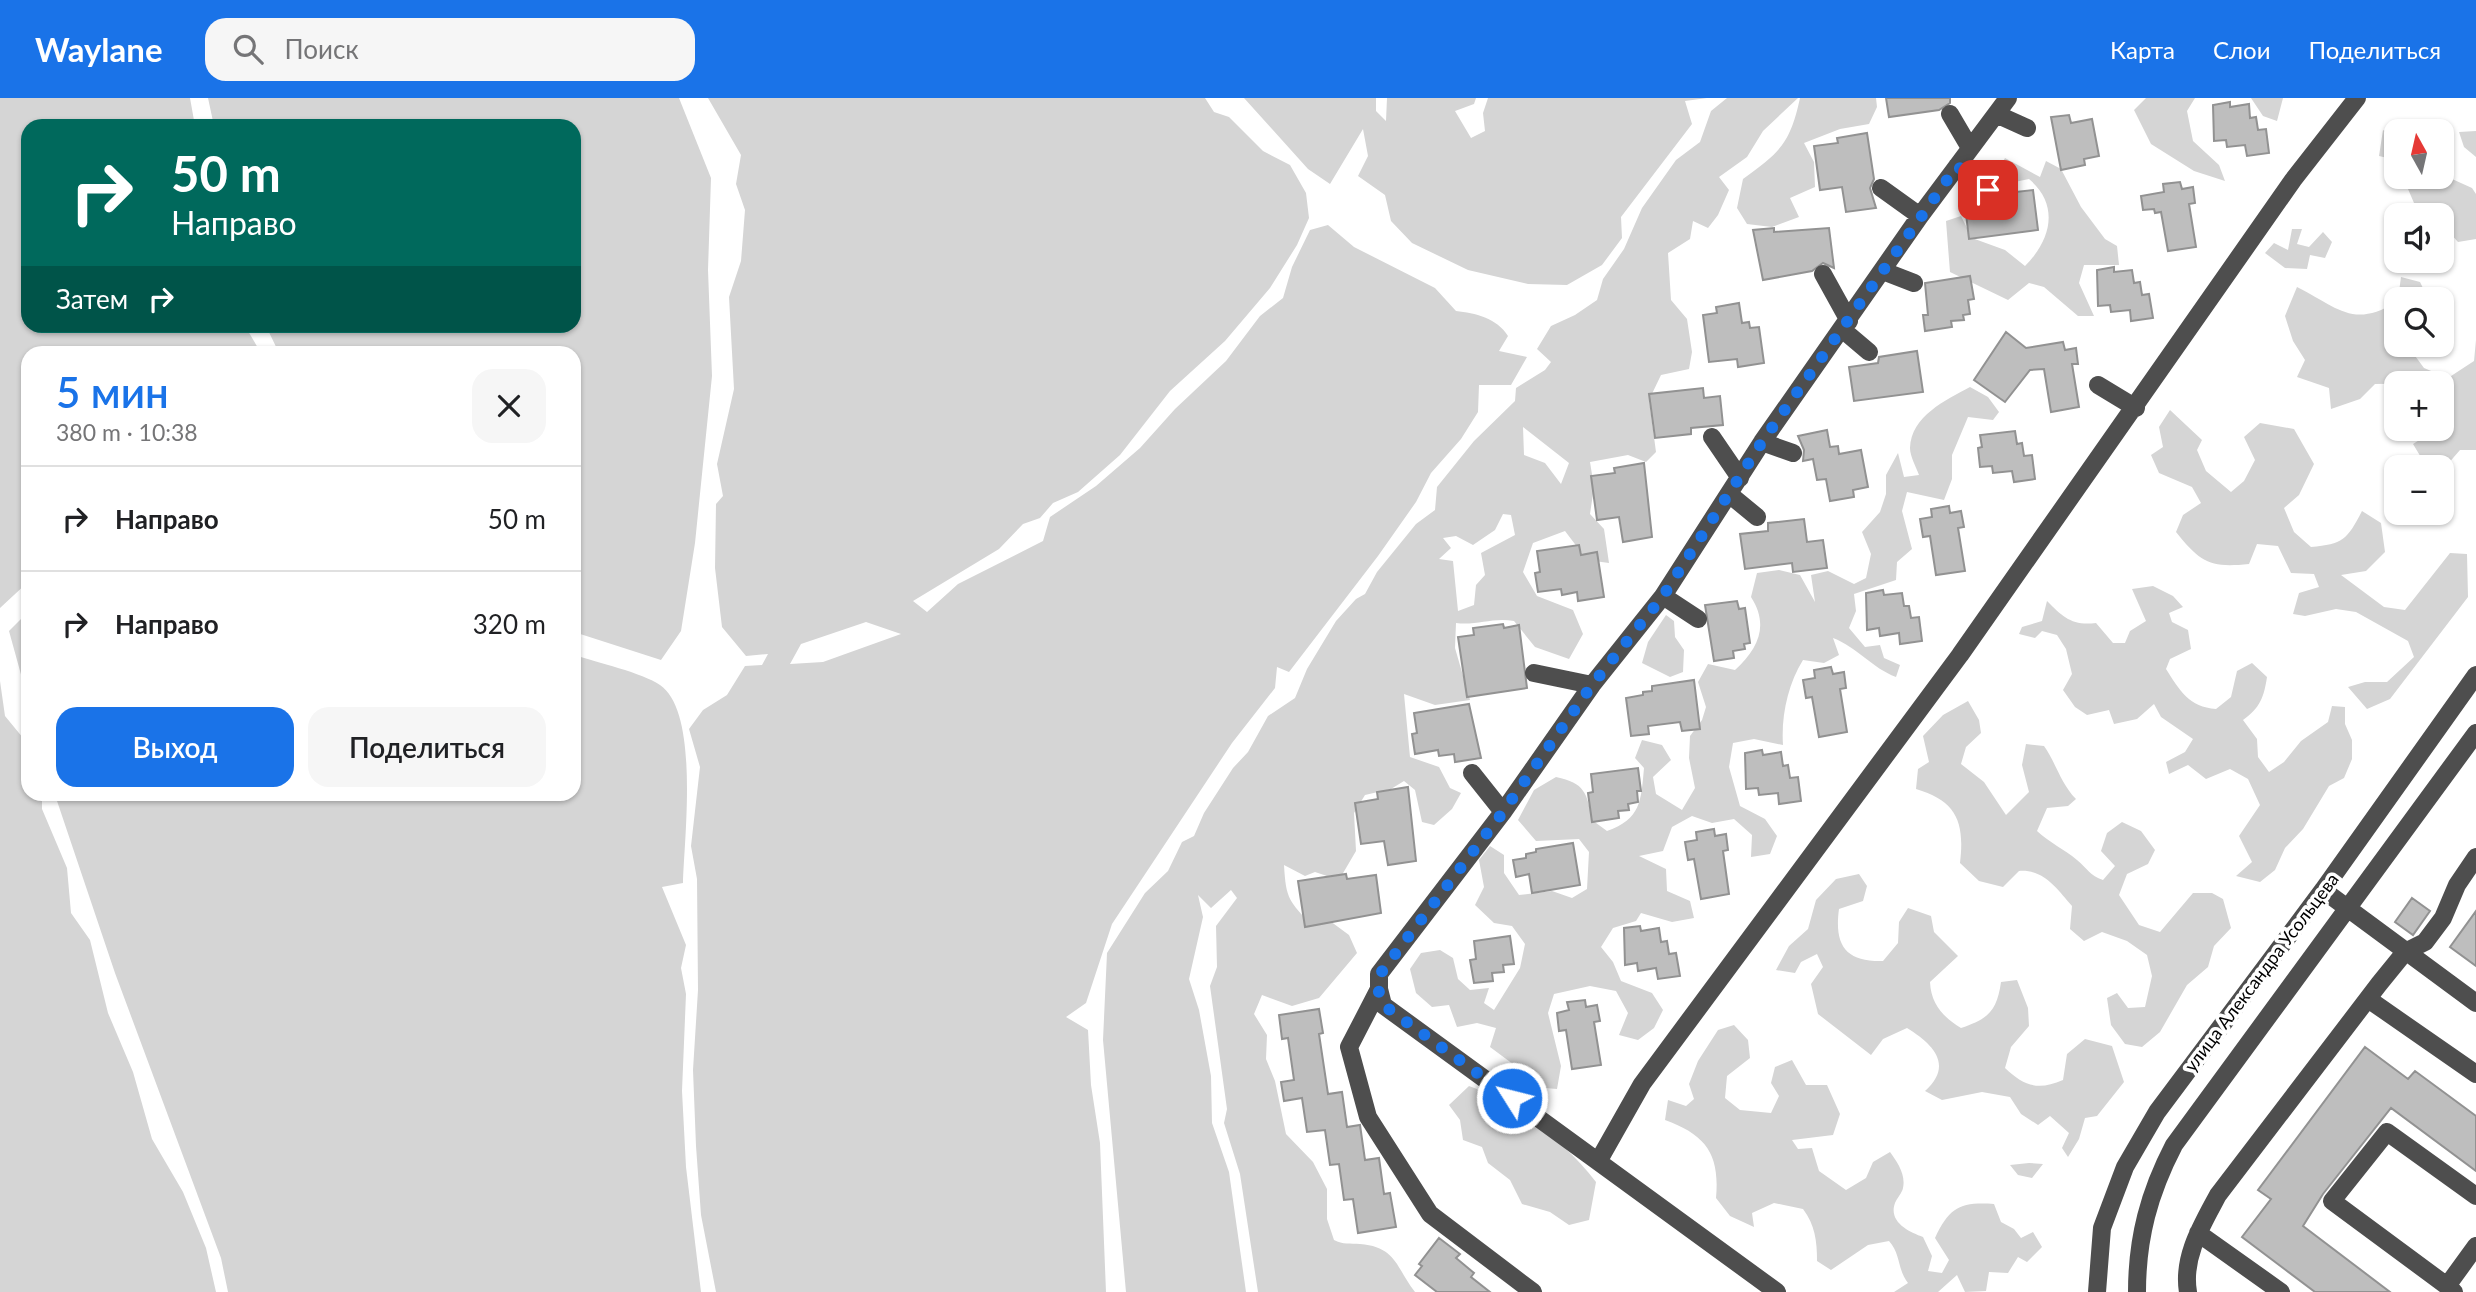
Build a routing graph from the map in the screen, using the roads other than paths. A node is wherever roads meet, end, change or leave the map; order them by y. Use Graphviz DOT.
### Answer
graph roads {
  1 [pos="2008,98"];
  2 [pos="2357,98"];
  3 [pos="1950,114"];
  4 [pos="1996,114"];
  5 [pos="2027,128"];
  6 [pos="1970,148"];
  7 [pos="1957,166"];
  8 [pos="1881,188"];
  9 [pos="1988,190"];
  10 [pos="1920,216"];
  11 [pos="1883,271"];
  12 [pos="1823,274"];
  13 [pos="1914,284"];
  14 [pos="1846,326"];
  15 [pos="1870,352"];
  16 [pos="2098,385"];
  17 [pos="2136,408"];
  18 [pos="1712,438"];
  19 [pos="1762,442"];
  20 [pos="1793,453"];
  21 [pos="1740,478"];
  22 [pos="1729,494"];
  23 [pos="1757,517"];
  24 [pos="1663,596"];
  25 [pos="1698,618"];
  26 [pos="1534,673"];
  27 [pos="2476,675"];
  28 [pos="1592,685"];
  29 [pos="2476,733"];
  30 [pos="1472,774"];
  31 [pos="1503,812"];
  32 [pos="2476,857"];
  33 [pos="2323,890"];
  34 [pos="2348,908"];
  35 [pos="2405,952"];
  36 [pos="1378,989"];
  37 [pos="2368,999"];
  38 [pos="2476,1003"];
  39 [pos="2476,1074"];
  40 [pos="1599,1160"];
  41 [pos="2476,1196"];
  42 [pos="2198,1233"];
  43 [pos="2476,1246"];
  44 [pos="2451,1289"];
  45 [pos="1533,1292"];
  46 [pos="1777,1292"];
  47 [pos="2097,1292"];
  48 [pos="2137,1292"];
  49 [pos="2188,1292"];
  50 [pos="2281,1292"];
  1 -- 4 [label="street"];
  2 -- 17 [label="street"];
  3 -- 6 [label="street"];
  4 -- 5 [label="street"];
  4 -- 6 [label="street"];
  6 -- 7 [label="street"];
  7 -- 9 [label="street"];
  7 -- 10 [label="street"];
  8 -- 10 [label="street"];
  10 -- 11 [label="street"];
  11 -- 13 [label="street"];
  11 -- 14 [label="street"];
  12 -- 14 [label="street"];
  14 -- 15 [label="street"];
  14 -- 19 [label="street"];
  16 -- 17 [label="street"];
  17 -- 40 [label="street"];
  18 -- 21 [label="street"];
  19 -- 20 [label="street"];
  19 -- 21 [label="street"];
  21 -- 22 [label="street"];
  22 -- 23 [label="street"];
  22 -- 24 [label="street"];
  24 -- 25 [label="street"];
  24 -- 28 [label="street"];
  26 -- 28 [label="street"];
  27 -- 33 [label="street, улица Александра Усольцева"];
  28 -- 31 [label="street"];
  29 -- 34 [label="street, улица Александра Усольцева"];
  30 -- 31 [label="street"];
  31 -- 36 [label="street"];
  32 -- 35 [label="street"];
  33 -- 34 [label="street"];
  33 -- 47 [label="street, улица Александра Усольцева"];
  34 -- 35 [label="street"];
  34 -- 48 [label="street, улица Александра Усольцева"];
  35 -- 37 [label="street"];
  35 -- 38 [label="street"];
  36 -- 40 [label="street"];
  36 -- 45 [label="street"];
  37 -- 39 [label="street"];
  37 -- 42 [label="street"];
  40 -- 46 [label="street"];
  41 -- 44 [label="street"];
  42 -- 49 [label="street"];
  42 -- 50 [label="street"];
  43 -- 44 [label="street"];
}
